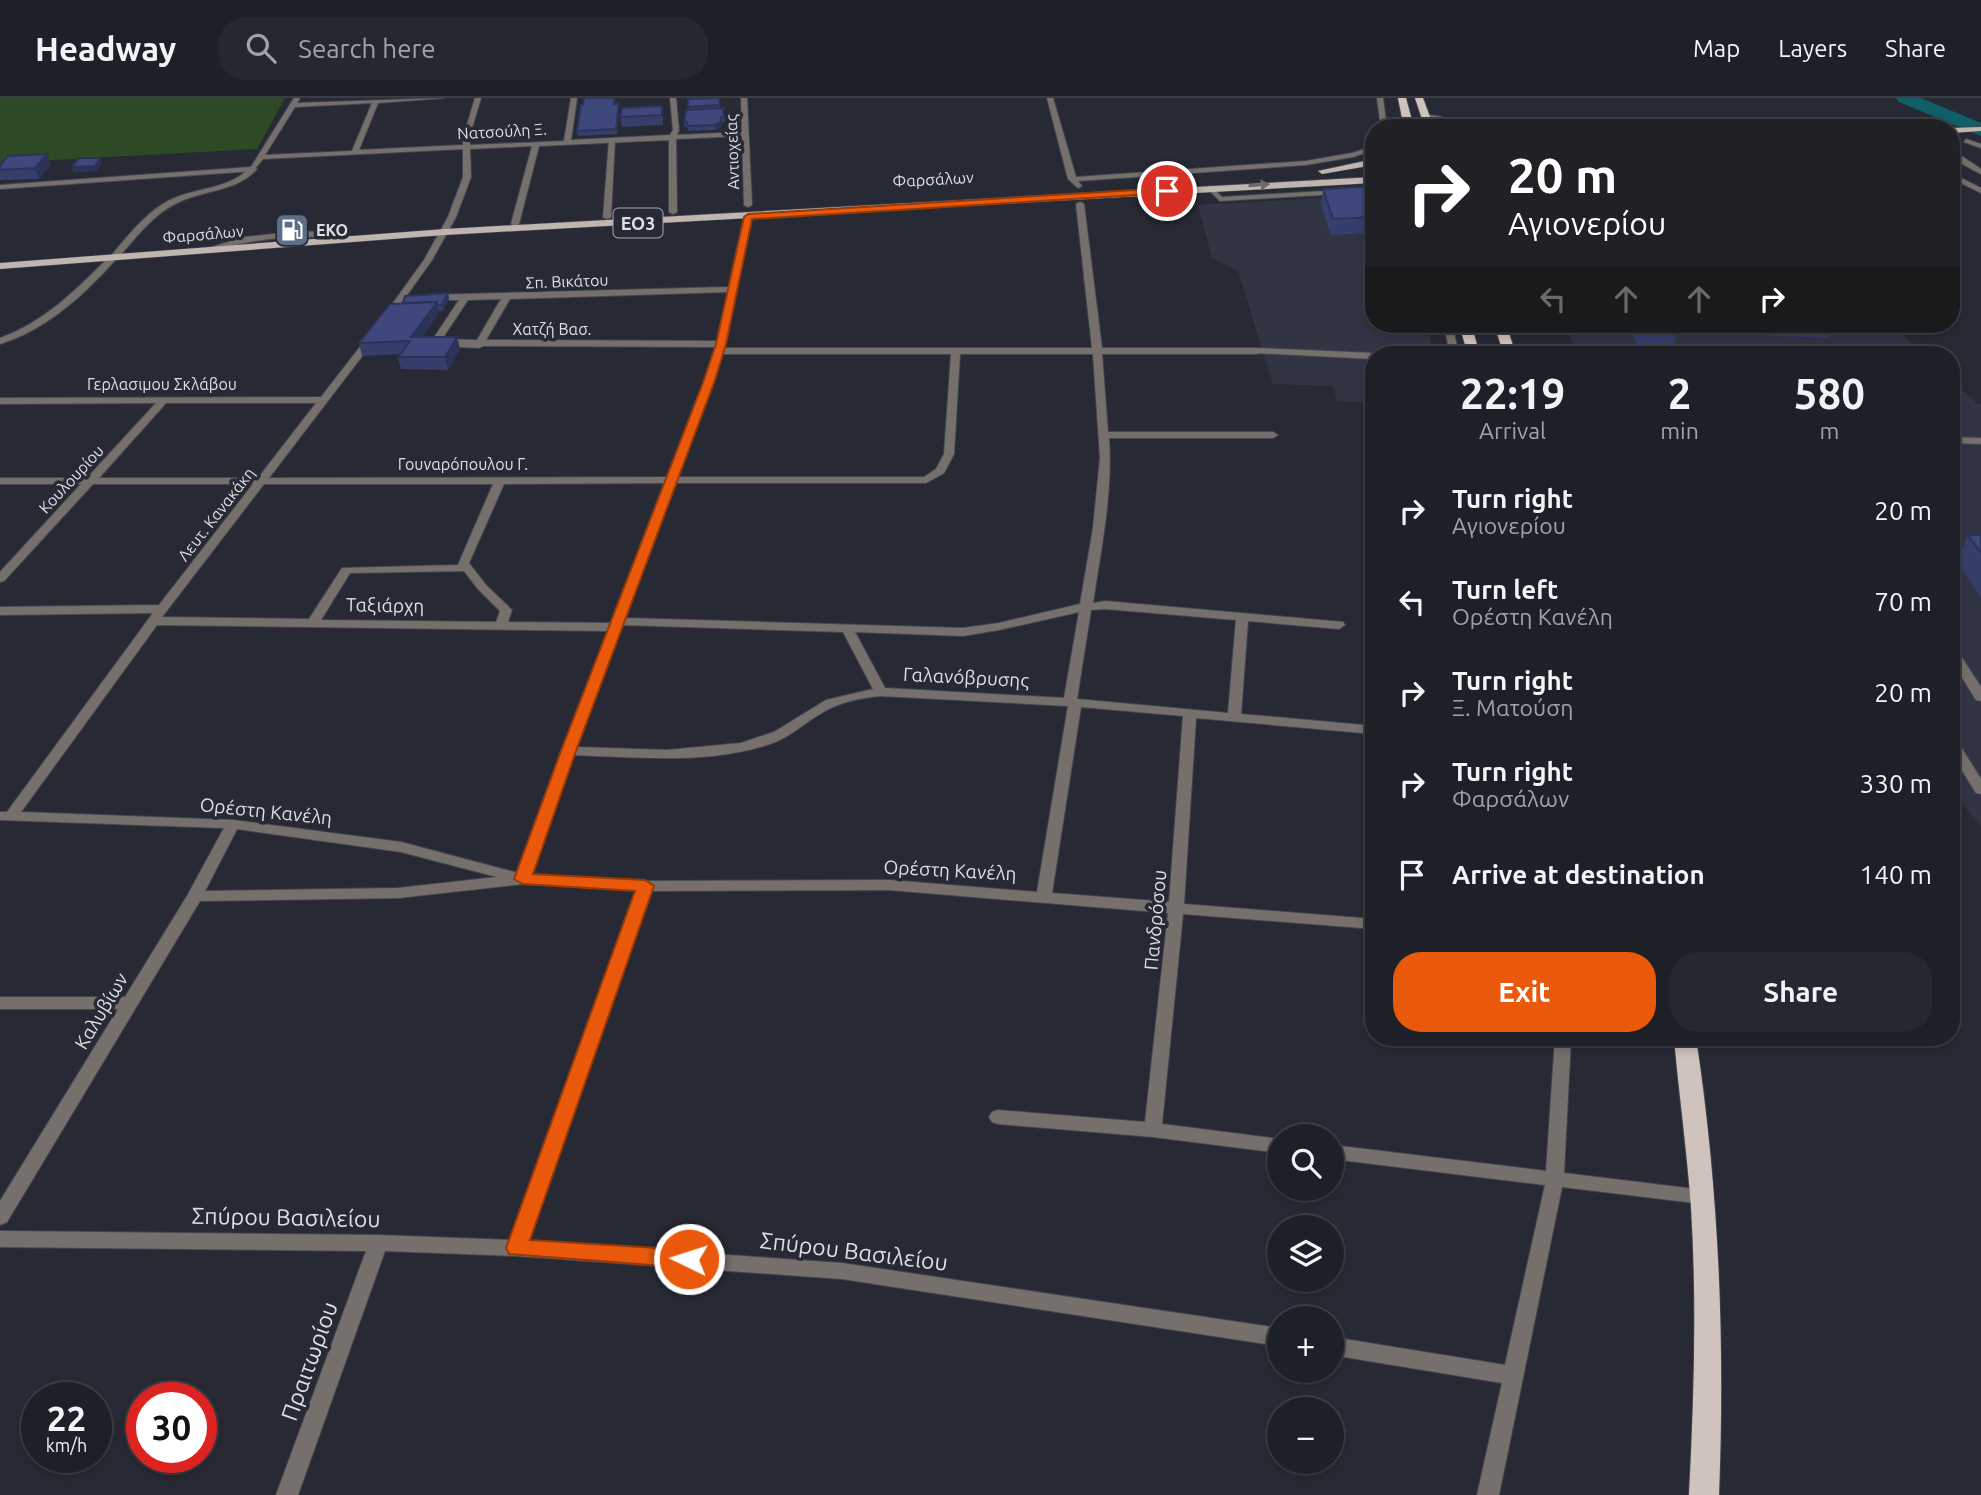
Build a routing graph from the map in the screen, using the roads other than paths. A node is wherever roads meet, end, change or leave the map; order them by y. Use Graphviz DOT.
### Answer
graph roads {
  1 [pos="441,98"];
  2 [pos="478,98"];
  3 [pos="574,98"];
  4 [pos="673,98"];
  5 [pos="744,98"];
  6 [pos="1050,98"];
  7 [pos="1380,98"];
  8 [pos="1402,98"];
  9 [pos="1419,98"];
  10 [pos="295,101"];
  11 [pos="376,102"];
  12 [pos="1424,116"];
  13 [pos="1383,119"];
  14 [pos="1407,119"];
  15 [pos="1426,119"];
  16 [pos="1441,119"];
  17 [pos="1981,129"];
  18 [pos="1960,130"];
  19 [pos="744,134"];
  20 [pos="674,136"];
  21 [pos="612,140"];
  22 [pos="1960,141"];
  23 [pos="567,142"];
  24 [pos="1980,142"];
  25 [pos="536,144"];
  26 [pos="466,147"];
  27 [pos="1365,151"];
  28 [pos="354,153"];
  29 [pos="262,157"];
  30 [pos="1960,159"];
  31 [pos="1365,163"];
  32 [pos="253,169"];
  33 [pos="1981,173"];
  34 [pos="1365,180"];
  35 [pos="1960,180"];
  36 [pos="1075,183"];
  37 [pos="0,187"];
  38 [pos="1210,188"];
  39 [pos="1365,190"];
  40 [pos="1981,191"];
  41 [pos="1080,204"];
  42 [pos="748,211"];
  43 [pos="673,212"];
  44 [pos="607,217"];
  45 [pos="515,224"];
  46 [pos="493,229"];
  47 [pos="445,232"];
  48 [pos="114,257"];
  49 [pos="0,266"];
  50 [pos="733,289"];
  51 [pos="466,296"];
  52 [pos="424,297"];
  53 [pos="507,297"];
  54 [pos="0,341"];
  55 [pos="479,345"];
  56 [pos="720,347"];
  57 [pos="956,352"];
  58 [pos="1096,352"];
  59 [pos="1365,356"];
  60 [pos="164,400"];
  61 [pos="323,400"];
  62 [pos="0,401"];
  63 [pos="1104,435"];
  64 [pos="1273,435"];
  65 [pos="1960,440"];
  66 [pos="1981,441"];
  67 [pos="264,479"];
  68 [pos="91,480"];
  69 [pos="500,480"];
  70 [pos="0,481"];
  71 [pos="671,481"];
  72 [pos="1960,552"];
  73 [pos="1981,553"];
  74 [pos="466,568"];
  75 [pos="0,579"];
  76 [pos="1086,606"];
  77 [pos="162,609"];
  78 [pos="0,611"];
  79 [pos="1242,617"];
  80 [pos="153,621"];
  81 [pos="313,623"];
  82 [pos="617,624"];
  83 [pos="1339,625"];
  84 [pos="501,626"];
  85 [pos="847,628"];
  86 [pos="1960,664"];
  87 [pos="881,692"];
  88 [pos="1981,697"];
  89 [pos="1072,703"];
  90 [pos="1190,713"];
  91 [pos="1234,717"];
  92 [pos="1365,729"];
  93 [pos="568,751"];
  94 [pos="1960,756"];
  95 [pos="1981,790"];
  96 [pos="6,816"];
  97 [pos="233,824"];
  98 [pos="523,879"];
  99 [pos="645,886"];
  100 [pos="1044,896"];
  101 [pos="195,897"];
  102 [pos="1176,906"];
  103 [pos="1365,923"];
  104 [pos="0,1003"];
  105 [pos="131,1003"];
  106 [pos="1563,1046"];
  107 [pos="1686,1046"];
  108 [pos="998,1117"];
  109 [pos="1153,1130"];
  110 [pos="1267,1144"];
  111 [pos="1344,1153"];
  112 [pos="1555,1179"];
  113 [pos="1703,1197"];
  114 [pos="0,1217"];
  115 [pos="0,1239"];
  116 [pos="378,1243"];
  117 [pos="517,1248"];
  118 [pos="1267,1335"];
  119 [pos="1344,1348"];
  120 [pos="1515,1376"];
  121 [pos="287,1495"];
  122 [pos="1488,1495"];
  123 [pos="1704,1495"];
  1 -- 11 [label="street"];
  2 -- 26 [label="street, Λευτ. Κανακάκη"];
  3 -- 23 [label="street"];
  4 -- 20 [label="street"];
  5 -- 19 [label="street, Αντιοχείας"];
  6 -- 36 [label="street"];
  7 -- 13 [label="street"];
  8 -- 14 [label="highway"];
  9 -- 12 [label="highway"];
  10 -- 11 [label="street"];
  10 -- 29 [label="street"];
  11 -- 28 [label="street"];
  12 -- 15 [label="highway"];
  12 -- 16 [label="street"];
  17 -- 18 [label="main road"];
  19 -- 20 [label="street, Νατσούλη Ξ."];
  19 -- 42 [label="street, Αντιοχείας"];
  20 -- 21 [label="street, Νατσούλη Ξ."];
  20 -- 43 [label="street"];
  21 -- 23 [label="street, Νατσούλη Ξ."];
  21 -- 44 [label="street"];
  22 -- 24 [label="main road"];
  23 -- 25 [label="street, Νατσούλη Ξ."];
  25 -- 26 [label="street, Νατσούλη Ξ."];
  25 -- 45 [label="street"];
  26 -- 28 [label="street, Νατσούλη Ξ."];
  26 -- 47 [label="street, Λευτ. Κανακάκη"];
  27 -- 36 [label="street"];
  28 -- 29 [label="street, Νατσούλη Ξ."];
  29 -- 32 [label="street"];
  30 -- 33 [label="street"];
  31 -- 36 [label="main road, Φαρσάλων / ΕΟ3"];
  32 -- 37 [label="street"];
  32 -- 48 [label="street"];
  38 -- 34 [label="main road, Φαρσάλων / ΕΟ3, one-way"];
  35 -- 40 [label="street"];
  36 -- 42 [label="main road, Φαρσάλων / ΕΟ3"];
  38 -- 39 [label="street"];
  38 -- 42 [label="main road, Φαρσάλων / ΕΟ3"];
  41 -- 58 [label="street"];
  42 -- 43 [label="main road, Φαρσάλων / ΕΟ3"];
  42 -- 46 [label="main road, Φαρσάλων / ΕΟ3"];
  42 -- 50 [label="street, Αντιοχείας"];
  43 -- 44 [label="main road, Φαρσάλων / ΕΟ3"];
  44 -- 45 [label="main road, Φαρσάλων / ΕΟ3"];
  45 -- 46 [label="main road, Φαρσάλων / ΕΟ3"];
  46 -- 47 [label="main road, Φαρσάλων / ΕΟ3"];
  47 -- 48 [label="main road, Φαρσάλων / ΕΟ3"];
  47 -- 61 [label="street, Λευτ. Κανακάκη"];
  48 -- 49 [label="main road, Φαρσάλων / ΕΟ3"];
  48 -- 54 [label="street"];
  50 -- 53 [label="street, Σπ. Βικάτου"];
  50 -- 56 [label="street, Αντιοχείας"];
  51 -- 52 [label="street, Σπ. Βικάτου"];
  51 -- 53 [label="street, Σπ. Βικάτου"];
  51 -- 55 [label="street, Χατζή Βασ."];
  53 -- 55 [label="street"];
  55 -- 56 [label="street, Χατζή Βασ."];
  56 -- 57 [label="street, Χατζή Βασ."];
  56 -- 71 [label="street, Αντιοχείας"];
  57 -- 58 [label="street, Χατζή Βασ."];
  57 -- 71 [label="street, Γουναρόπουλου Γ."];
  58 -- 59 [label="street, Χατζή Βασ."];
  58 -- 63 [label="street"];
  60 -- 61 [label="street, Γερλασιμου Σκλάβου"];
  60 -- 62 [label="street, Γερλασιμου Σκλάβου"];
  60 -- 68 [label="street, Κουλουρίου"];
  61 -- 67 [label="street, Λευτ. Κανακάκη"];
  63 -- 64 [label="street"];
  63 -- 76 [label="street"];
  65 -- 66 [label="street"];
  67 -- 68 [label="street, Γουναρόπουλου Γ."];
  67 -- 69 [label="street, Γουναρόπουλου Γ."];
  67 -- 77 [label="street, Λευτ. Κανακάκη"];
  68 -- 70 [label="street, Γουναρόπουλου Γ."];
  68 -- 75 [label="street, Κουλουρίου"];
  69 -- 71 [label="street, Γουναρόπουλου Γ."];
  69 -- 74 [label="street"];
  71 -- 82 [label="street, Αντιοχείας"];
  72 -- 73 [label="street"];
  74 -- 81 [label="street"];
  74 -- 84 [label="street"];
  76 -- 79 [label="street, Ταξιάρχη"];
  76 -- 85 [label="street, Ταξιάρχη"];
  76 -- 89 [label="street"];
  77 -- 78 [label="street"];
  77 -- 80 [label="street, Λευτ. Κανακάκη"];
  79 -- 83 [label="street, Ταξιάρχη"];
  79 -- 91 [label="street"];
  80 -- 81 [label="street, Ταξιάρχη"];
  80 -- 96 [label="street, Λευτ. Κανακάκη"];
  81 -- 84 [label="street, Ταξιάρχη"];
  82 -- 84 [label="street, Ταξιάρχη"];
  82 -- 85 [label="street, Ταξιάρχη"];
  82 -- 93 [label="street, Αντιοχείας"];
  85 -- 87 [label="street"];
  86 -- 88 [label="street"];
  87 -- 89 [label="street, Γαλανόβρυσης"];
  87 -- 93 [label="street, Γαλανόβρυσης"];
  89 -- 90 [label="street, Γαλανόβρυσης"];
  89 -- 100 [label="street"];
  90 -- 91 [label="street, Γαλανόβρυσης"];
  90 -- 102 [label="street, Πανδρόσου"];
  91 -- 92 [label="street, Γαλανόβρυσης"];
  93 -- 98 [label="street, Αντιοχείας"];
  94 -- 95 [label="street"];
  96 -- 97 [label="street, Ορέστη Κανέλη"];
  97 -- 98 [label="street, Ορέστη Κανέλη"];
  97 -- 101 [label="street, Καλυβίων"];
  98 -- 99 [label="street, Ορέστη Κανέλη"];
  98 -- 101 [label="street, Ορέστη Κανέλη"];
  99 -- 100 [label="street, Ορέστη Κανέλη"];
  99 -- 117 [label="street"];
  100 -- 102 [label="street, Ορέστη Κανέλη"];
  101 -- 105 [label="street, Καλυβίων"];
  102 -- 103 [label="street, Ορέστη Κανέλη"];
  102 -- 109 [label="street, Πανδρόσου"];
  104 -- 105 [label="street"];
  105 -- 114 [label="street, Καλυβίων"];
  106 -- 112 [label="street"];
  107 -- 113 [label="highway"];
  108 -- 109 [label="street"];
  109 -- 110 [label="street"];
  111 -- 112 [label="street"];
  112 -- 113 [label="street"];
  112 -- 120 [label="street"];
  113 -- 123 [label="highway"];
  115 -- 116 [label="street, Σπύρου Βασιλείου"];
  116 -- 117 [label="street, Σπύρου Βασιλείου"];
  116 -- 121 [label="street, Πραιτωρίου"];
  117 -- 118 [label="street, Σπύρου Βασιλείου"];
  119 -- 120 [label="street"];
  120 -- 122 [label="street"];
}
